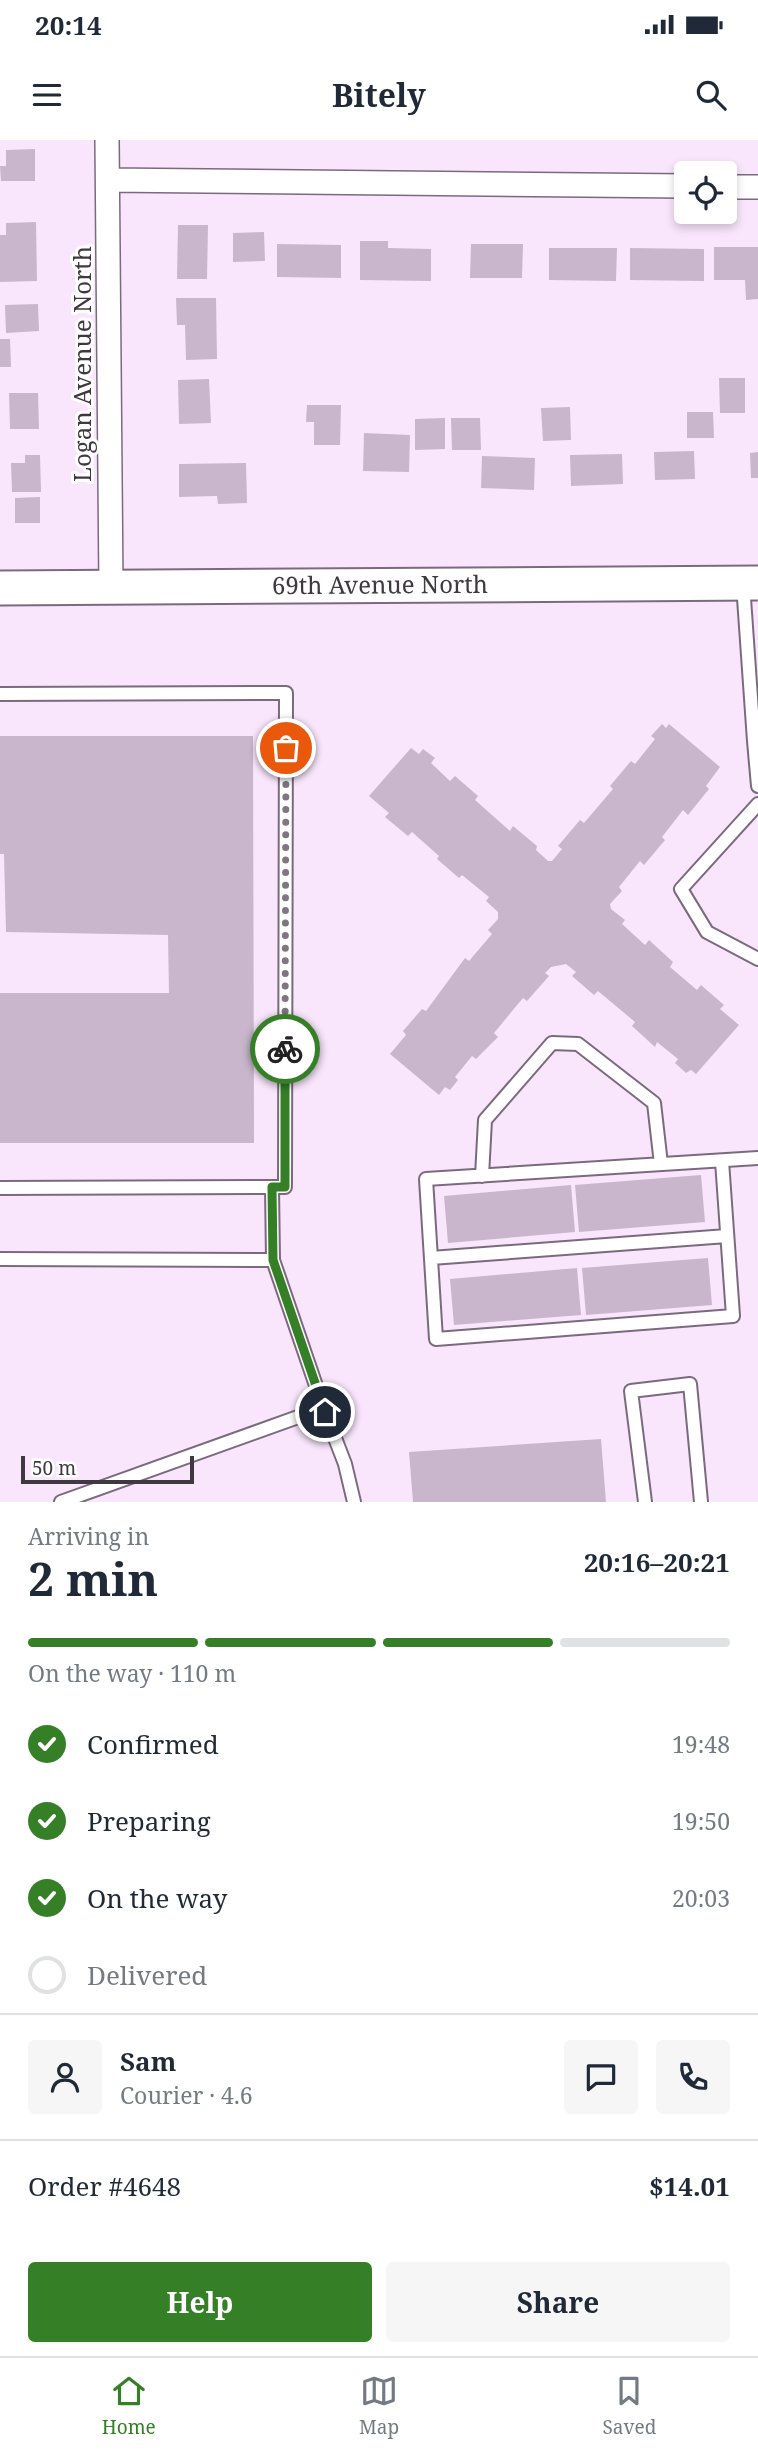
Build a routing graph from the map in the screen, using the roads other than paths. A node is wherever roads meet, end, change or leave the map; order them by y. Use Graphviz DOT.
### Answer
graph roads {
  1 [pos="107,140"];
  2 [pos="108,180"];
  3 [pos="674,186"];
  4 [pos="737,187"];
  5 [pos="758,187"];
  6 [pos="750,583"];
  7 [pos="0,588"];
  8 [pos="111,588"];
  9 [pos="0,694"];
  10 [pos="756,741"];
  11 [pos="758,786"];
  12 [pos="758,804"];
  13 [pos="758,959"];
  14 [pos="758,1158"];
  15 [pos="722,1161"];
  16 [pos="662,1164"];
  17 [pos="482,1175"];
  18 [pos="272,1187"];
  19 [pos="0,1188"];
  20 [pos="727,1236"];
  21 [pos="431,1258"];
  22 [pos="0,1259"];
  23 [pos="273,1260"];
  24 [pos="325,1412"];
  25 [pos="61,1502"];
  26 [pos="354,1502"];
  27 [pos="645,1502"];
  28 [pos="701,1502"];
  1 -- 2 [label="street, Logan Avenue North"];
  2 -- 3 [label="street"];
  2 -- 8 [label="street, Logan Avenue North"];
  4 -- 5 [label="street"];
  6 -- 8 [label="street, 69th Avenue North"];
  6 -- 10 [label="lane"];
  7 -- 8 [label="street, 69th Avenue North"];
  9 -- 18 [label="lane"];
  10 -- 11 [label="lane"];
  12 -- 13 [label="lane"];
  14 -- 15 [label="lane"];
  15 -- 16 [label="lane"];
  15 -- 20 [label="lane"];
  16 -- 17 [label="lane"];
  16 -- 17 [label="lane"];
  17 -- 21 [label="lane"];
  18 -- 19 [label="lane"];
  18 -- 23 [label="lane"];
  20 -- 21 [label="lane"];
  20 -- 21 [label="lane"];
  22 -- 23 [label="lane"];
  23 -- 24 [label="lane"];
  24 -- 25 [label="lane"];
  24 -- 26 [label="lane"];
  27 -- 28 [label="lane"];
}
